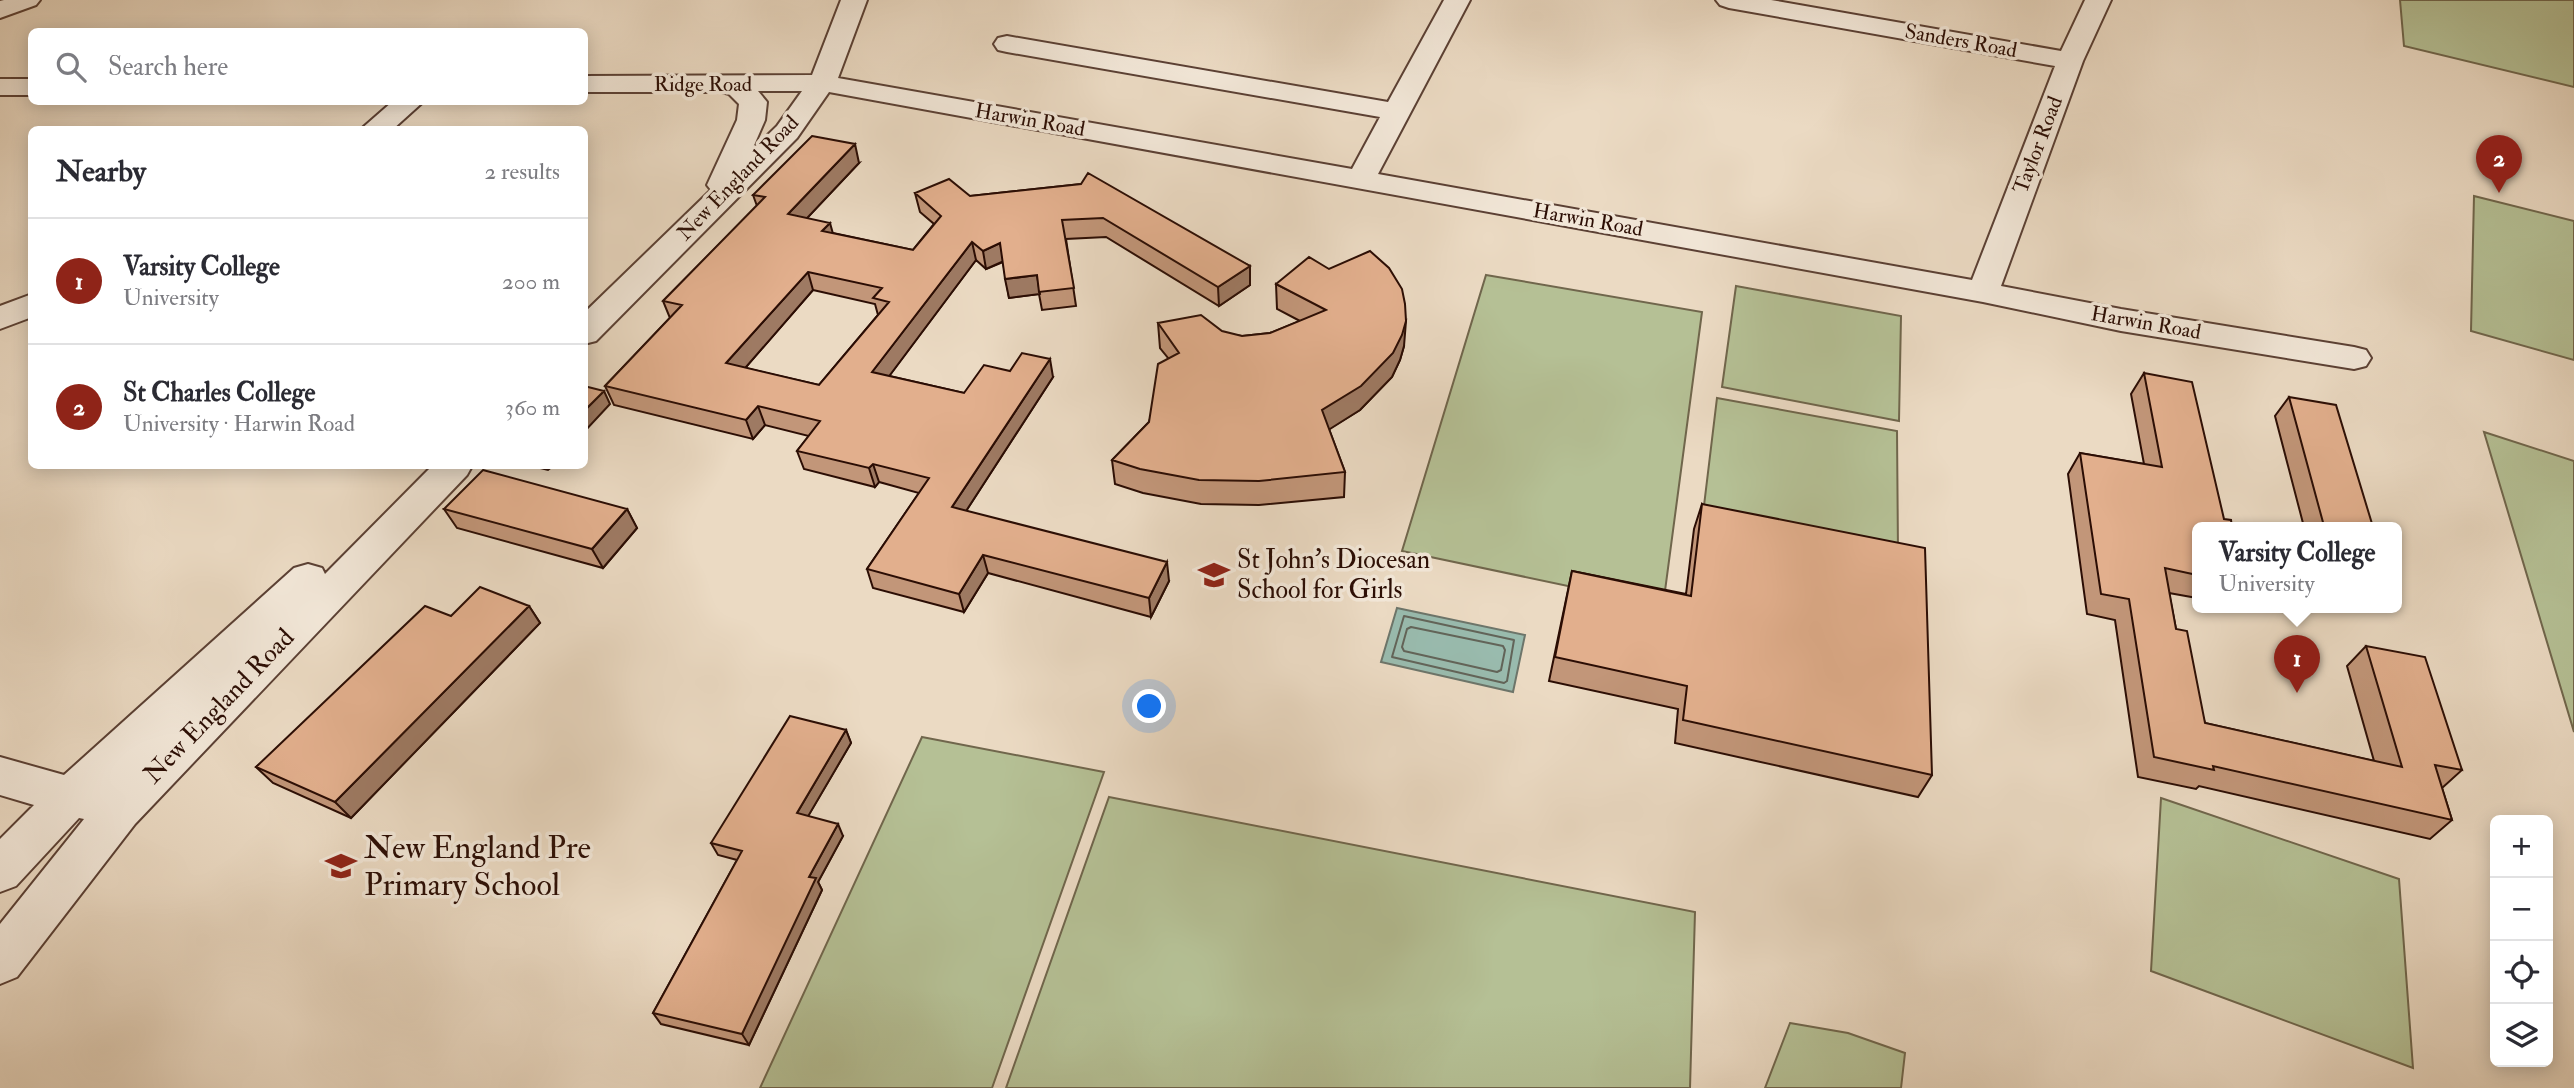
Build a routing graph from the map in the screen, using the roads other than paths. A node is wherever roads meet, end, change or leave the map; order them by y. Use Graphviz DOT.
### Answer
graph roads {
  1 [pos="27,0"];
  2 [pos="854,0"];
  3 [pos="1457,0"];
  4 [pos="1729,0"];
  5 [pos="2098,0"];
  6 [pos="0,10"];
  7 [pos="1007,44"];
  8 [pos="2070,61"];
  9 [pos="822,83"];
  10 [pos="588,84"];
  11 [pos="726,84"];
  12 [pos="28,86"];
  13 [pos="0,87"];
  14 [pos="405,105"];
  15 [pos="1397,111"];
  16 [pos="379,126"];
  17 [pos="1361,178"];
  18 [pos="710,209"];
  19 [pos="1983,292"];
  20 [pos="28,306"];
  21 [pos="0,319"];
  22 [pos="588,327"];
  23 [pos="2354,358"];
  24 [pos="431,469"];
  25 [pos="451,469"];
  26 [pos="377,544"];
  27 [pos="318,570"];
  28 [pos="6,785"];
  29 [pos="72,796"];
  30 [pos="119,810"];
  31 [pos="0,871"];
  32 [pos="0,961"];
  1 -- 6 [label="street"];
  2 -- 9 [label="street, New England Road"];
  3 -- 15 [label="street"];
  4 -- 8 [label="street, Sanders Road"];
  5 -- 8 [label="street, Taylor Road"];
  7 -- 15 [label="street"];
  8 -- 19 [label="street, Taylor Road"];
  9 -- 11 [label="street, Ridge Road"];
  9 -- 17 [label="street, Harwin Road"];
  9 -- 18 [label="street, New England Road"];
  10 -- 11 [label="street, Ridge Road"];
  11 -- 18 [label="street"];
  12 -- 13 [label="street"];
  14 -- 16 [label="street"];
  15 -- 17 [label="street"];
  17 -- 19 [label="street, Harwin Road"];
  18 -- 22 [label="street, New England Road"];
  19 -- 23 [label="street, Harwin Road"];
  20 -- 21 [label="street"];
  24 -- 27 [label="street, New England Road"];
  25 -- 26 [label="street, New England Road"];
  26 -- 27 [label="street"];
  26 -- 30 [label="street, New England Road"];
  27 -- 29 [label="street, New England Road"];
  28 -- 29 [label="street"];
  29 -- 30 [label="street"];
  29 -- 31 [label="street, New England Road"];
  30 -- 32 [label="street, New England Road"];
}
